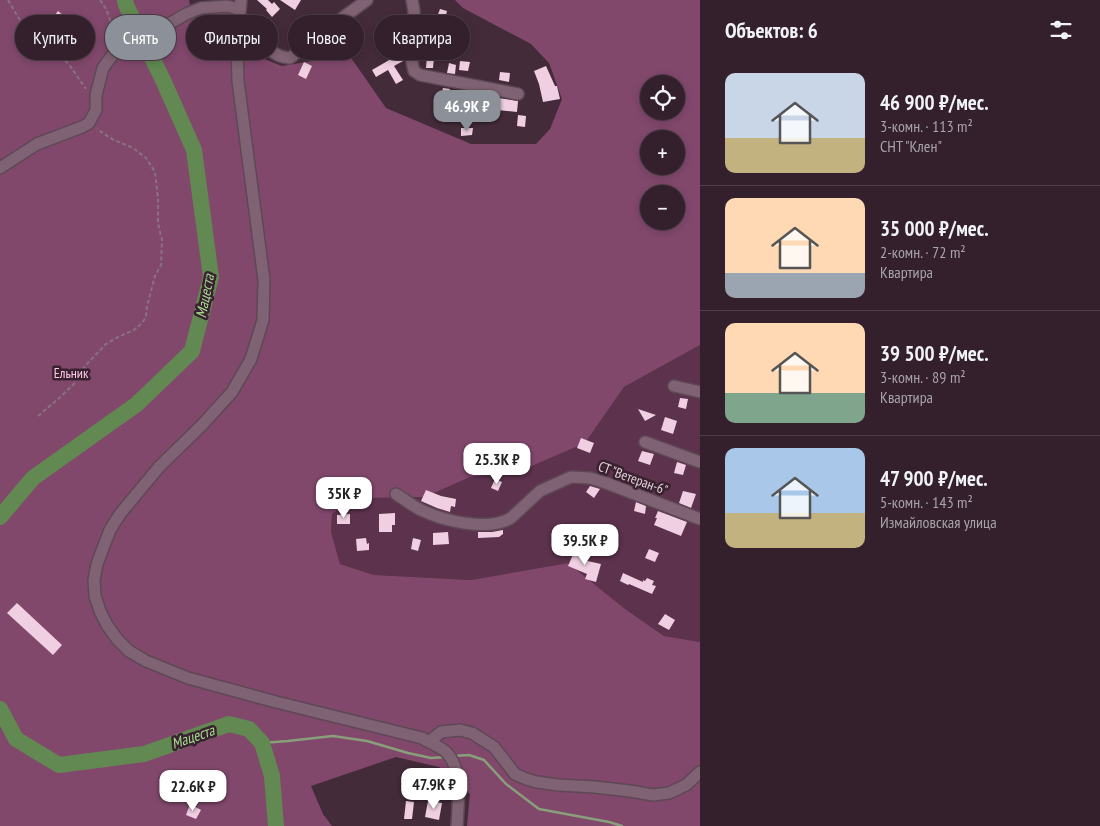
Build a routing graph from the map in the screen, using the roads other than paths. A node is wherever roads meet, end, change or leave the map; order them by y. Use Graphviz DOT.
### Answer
graph roads {
  1 [pos="367,0"];
  2 [pos="412,0"];
  3 [pos="240,5"];
  4 [pos="278,56"];
  5 [pos="237,60"];
  6 [pos="518,94"];
  7 [pos="0,168"];
  8 [pos="674,386"];
  9 [pos="700,392"];
  10 [pos="645,442"];
  11 [pos="700,462"];
  12 [pos="396,494"];
  13 [pos="700,520"];
  14 [pos="429,742"];
  15 [pos="700,772"];
  16 [pos="457,826"];
  1 -- 4 [label="street"];
  2 -- 6 [label="street"];
  3 -- 7 [label="street"];
  5 -- 14 [label="street"];
  8 -- 9 [label="street"];
  10 -- 11 [label="street"];
  12 -- 13 [label="street, СТ \"Ветеран-6\""];
  14 -- 15 [label="street"];
  14 -- 16 [label="street"];
}
